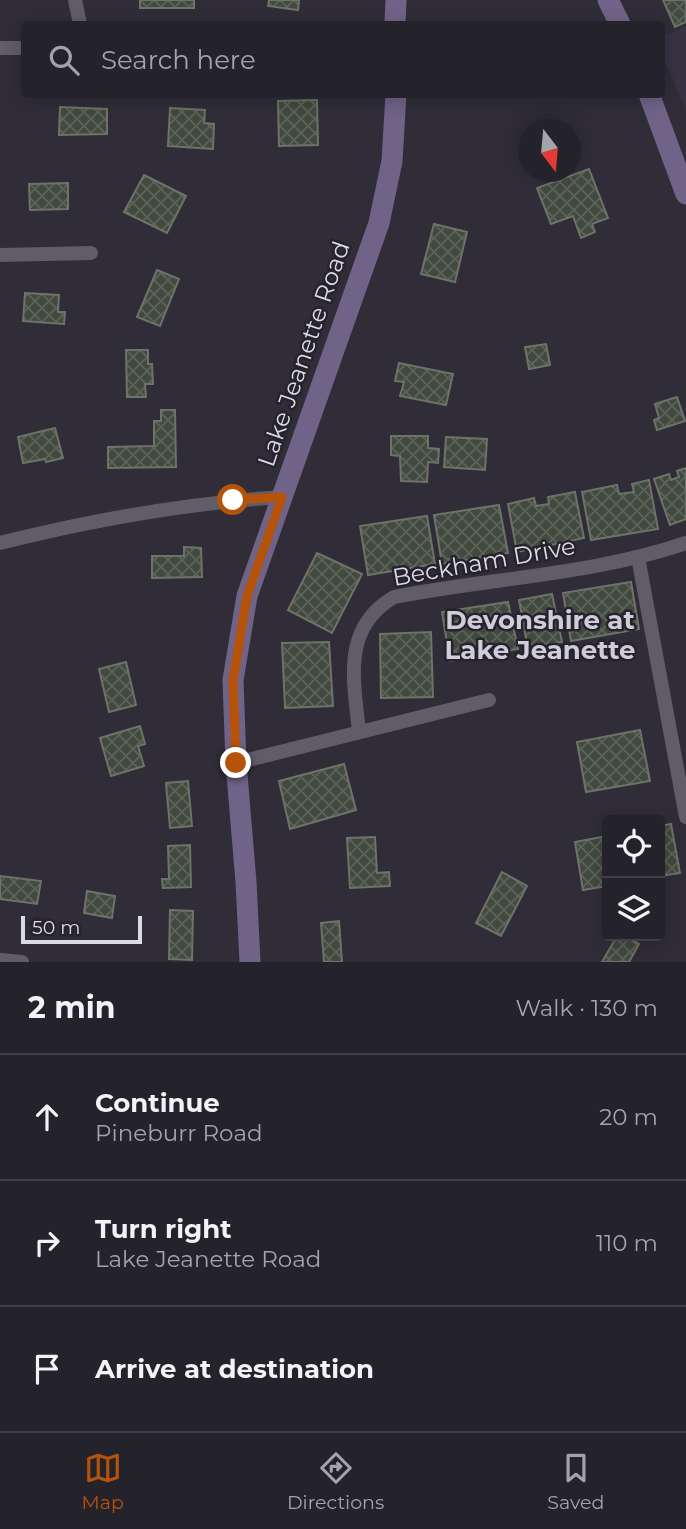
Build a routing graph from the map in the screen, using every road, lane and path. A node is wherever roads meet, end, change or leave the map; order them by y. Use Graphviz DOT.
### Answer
graph roads {
  1 [pos="75,0"];
  2 [pos="396,0"];
  3 [pos="608,0"];
  4 [pos="79,21"];
  5 [pos="395,21"];
  6 [pos="618,21"];
  7 [pos="0,48"];
  8 [pos="21,48"];
  9 [pos="396,98"];
  10 [pos="650,98"];
  11 [pos="686,194"];
  12 [pos="91,253"];
  13 [pos="0,255"];
  14 [pos="282,497"];
  15 [pos="0,543"];
  16 [pos="686,543"];
  17 [pos="638,557"];
  18 [pos="489,700"];
  19 [pos="359,732"];
  20 [pos="236,763"];
  21 [pos="686,817"];
  22 [pos="0,960"];
  23 [pos="22,962"];
  24 [pos="250,962"];
  1 -- 4 [label="street"];
  2 -- 5 [label="street"];
  3 -- 6 [label="street"];
  7 -- 8 [label="street"];
  9 -- 14 [label="street, Lake Jeanette Road"];
  10 -- 11 [label="street"];
  12 -- 13 [label="street"];
  14 -- 15 [label="street"];
  14 -- 20 [label="street, Lake Jeanette Road"];
  16 -- 17 [label="street, Beckham Drive"];
  17 -- 19 [label="street, Beckham Drive"];
  17 -- 21 [label="street"];
  18 -- 19 [label="street"];
  19 -- 20 [label="street"];
  20 -- 24 [label="street, Lake Jeanette Road"];
  22 -- 23 [label="street"];
}
